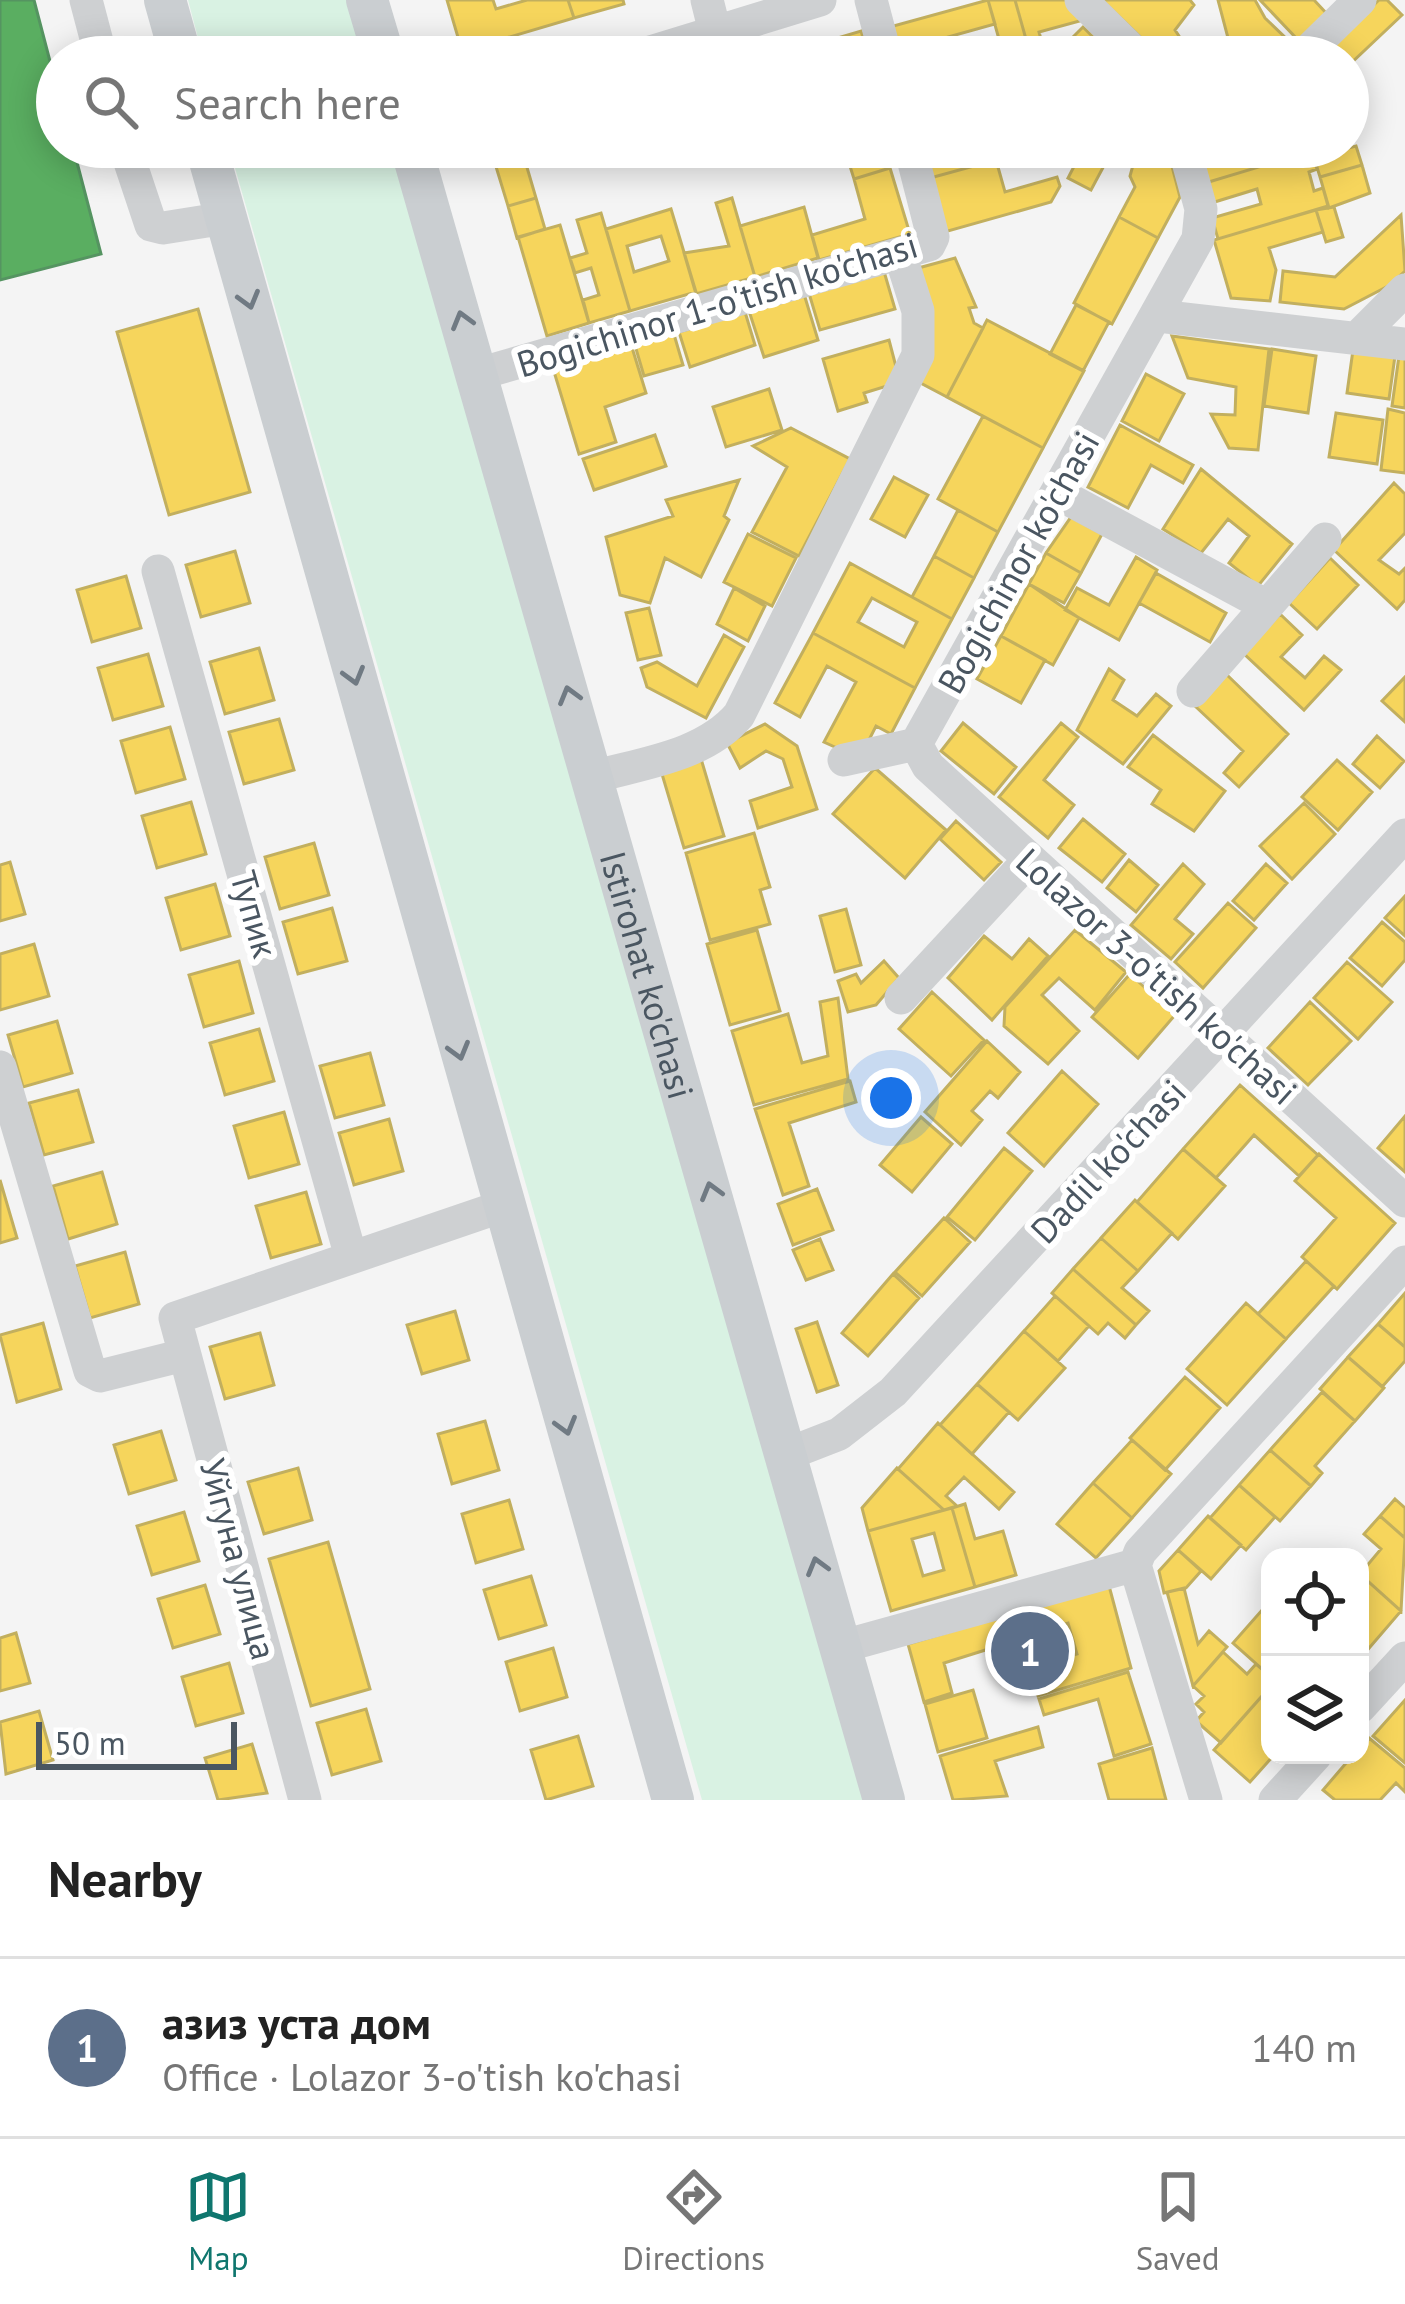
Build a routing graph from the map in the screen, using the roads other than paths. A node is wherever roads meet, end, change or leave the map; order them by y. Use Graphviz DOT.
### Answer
graph roads {
  1 [pos="86,0"];
  2 [pos="165,0"];
  3 [pos="367,0"];
  4 [pos="820,0"];
  5 [pos="871,0"];
  6 [pos="1081,0"];
  7 [pos="1360,0"];
  8 [pos="711,16"];
  9 [pos="95,36"];
  10 [pos="175,36"];
  11 [pos="378,36"];
  12 [pos="673,36"];
  13 [pos="880,36"];
  14 [pos="1117,36"];
  15 [pos="1323,36"];
  16 [pos="132,168"];
  17 [pos="212,168"];
  18 [pos="417,168"];
  19 [pos="915,168"];
  20 [pos="1189,168"];
  21 [pos="226,218"];
  22 [pos="899,254"];
  23 [pos="1405,290"];
  24 [pos="1158,316"];
  25 [pos="1357,338"];
  26 [pos="1405,344"];
  27 [pos="478,374"];
  28 [pos="1057,493"];
  29 [pos="1325,539"];
  30 [pos="158,571"];
  31 [pos="1267,606"];
  32 [pos="1193,692"];
  33 [pos="916,744"];
  34 [pos="844,760"];
  35 [pos="592,777"];
  36 [pos="1405,835"];
  37 [pos="1030,859"];
  38 [pos="901,998"];
  39 [pos="1223,1038"];
  40 [pos="0,1067"];
  41 [pos="1405,1201"];
  42 [pos="503,1206"];
  43 [pos="351,1257"];
  44 [pos="1405,1262"];
  45 [pos="184,1355"];
  46 [pos="785,1455"];
  47 [pos="1135,1565"];
  48 [pos="840,1647"];
  49 [pos="1405,1658"];
  50 [pos="1369,1697"];
  51 [pos="1308,1764"];
  52 [pos="304,1800"];
  53 [pos="673,1800"];
  54 [pos="884,1800"];
  55 [pos="1206,1800"];
  56 [pos="1275,1800"];
  1 -- 9 [label="street"];
  2 -- 10 [label="main road"];
  3 -- 11 [label="main road"];
  4 -- 8 [label="street"];
  5 -- 13 [label="street"];
  6 -- 14 [label="street"];
  7 -- 15 [label="street"];
  8 -- 12 [label="street"];
  16 -- 21 [label="street"];
  17 -- 21 [label="main road"];
  27 -- 18 [label="main road, Istirohat ko'chasi, one-way"];
  19 -- 22 [label="street, Bogichinor 1-o'tish ko'chasi"];
  20 -- 24 [label="street, Bogichinor ko'chasi"];
  21 -- 42 [label="main road, one-way"];
  22 -- 27 [label="street, Bogichinor 1-o'tish ko'chasi"];
  22 -- 35 [label="street"];
  23 -- 25 [label="street"];
  24 -- 25 [label="street"];
  24 -- 28 [label="street, Bogichinor ko'chasi"];
  25 -- 26 [label="street"];
  35 -- 27 [label="main road, Istirohat ko'chasi, one-way"];
  28 -- 31 [label="street"];
  28 -- 33 [label="street, Bogichinor ko'chasi"];
  29 -- 31 [label="street"];
  30 -- 43 [label="street, Тупик"];
  31 -- 32 [label="street"];
  33 -- 34 [label="street"];
  33 -- 37 [label="street, Lolazor 3-o'tish ko'chasi"];
  46 -- 35 [label="main road, Istirohat ko'chasi, one-way"];
  36 -- 39 [label="street, Dadil ko'chasi"];
  37 -- 38 [label="street"];
  37 -- 39 [label="street, Lolazor 3-o'tish ko'chasi"];
  39 -- 41 [label="street, Lolazor 3-o'tish ko'chasi"];
  39 -- 46 [label="street, Dadil ko'chasi"];
  40 -- 45 [label="street"];
  42 -- 43 [label="street"];
  42 -- 53 [label="main road, one-way"];
  43 -- 45 [label="street, Уйгуна улица"];
  44 -- 47 [label="street"];
  45 -- 52 [label="street, Уйгуна улица"];
  48 -- 46 [label="main road, Istirohat ko'chasi, one-way"];
  47 -- 48 [label="street"];
  47 -- 55 [label="street"];
  48 -- 54 [label="main road, Istirohat ko'chasi"];
  49 -- 50 [label="street"];
  51 -- 56 [label="street"];
}
